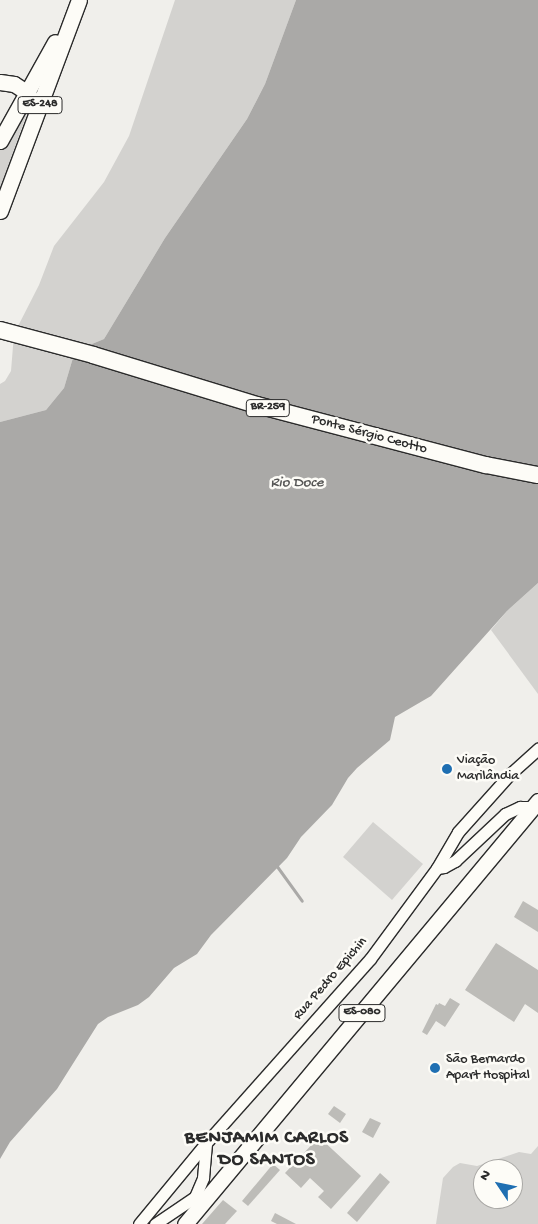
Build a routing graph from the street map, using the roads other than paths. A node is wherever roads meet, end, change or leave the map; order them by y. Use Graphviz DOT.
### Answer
graph roads {
  1 [pos="75,0"];
  2 [pos="79,0"];
  3 [pos="0,82"];
  4 [pos="28,93"];
  5 [pos="32,125"];
  6 [pos="0,141"];
  7 [pos="0,211"];
  8 [pos="0,330"];
  9 [pos="538,475"];
  10 [pos="538,749"];
  11 [pos="536,804"];
  12 [pos="437,868"];
  13 [pos="206,1143"];
  14 [pos="199,1200"];
  15 [pos="139,1224"];
  16 [pos="155,1224"];
  17 [pos="185,1224"];
  1 -- 4 [label="main road, ES-248"];
  2 -- 5 [label="main road, ES-248"];
  3 -- 4 [label="main road"];
  4 -- 5 [label="main road"];
  4 -- 6 [label="main road, ES-248"];
  5 -- 7 [label="main road, ES-248"];
  8 -- 9 [label="highway, Ponte Sérgio Ceotto / BR-259"];
  10 -- 12 [label="street, Rua Pedro Epichin"];
  11 -- 12 [label="street"];
  11 -- 14 [label="main road, ES-080"];
  12 -- 13 [label="street, Rua Pedro Epichin"];
  13 -- 14 [label="street"];
  13 -- 15 [label="street, Rua Pedro Epichin"];
  14 -- 16 [label="street"];
  14 -- 17 [label="main road, ES-080"];
}
